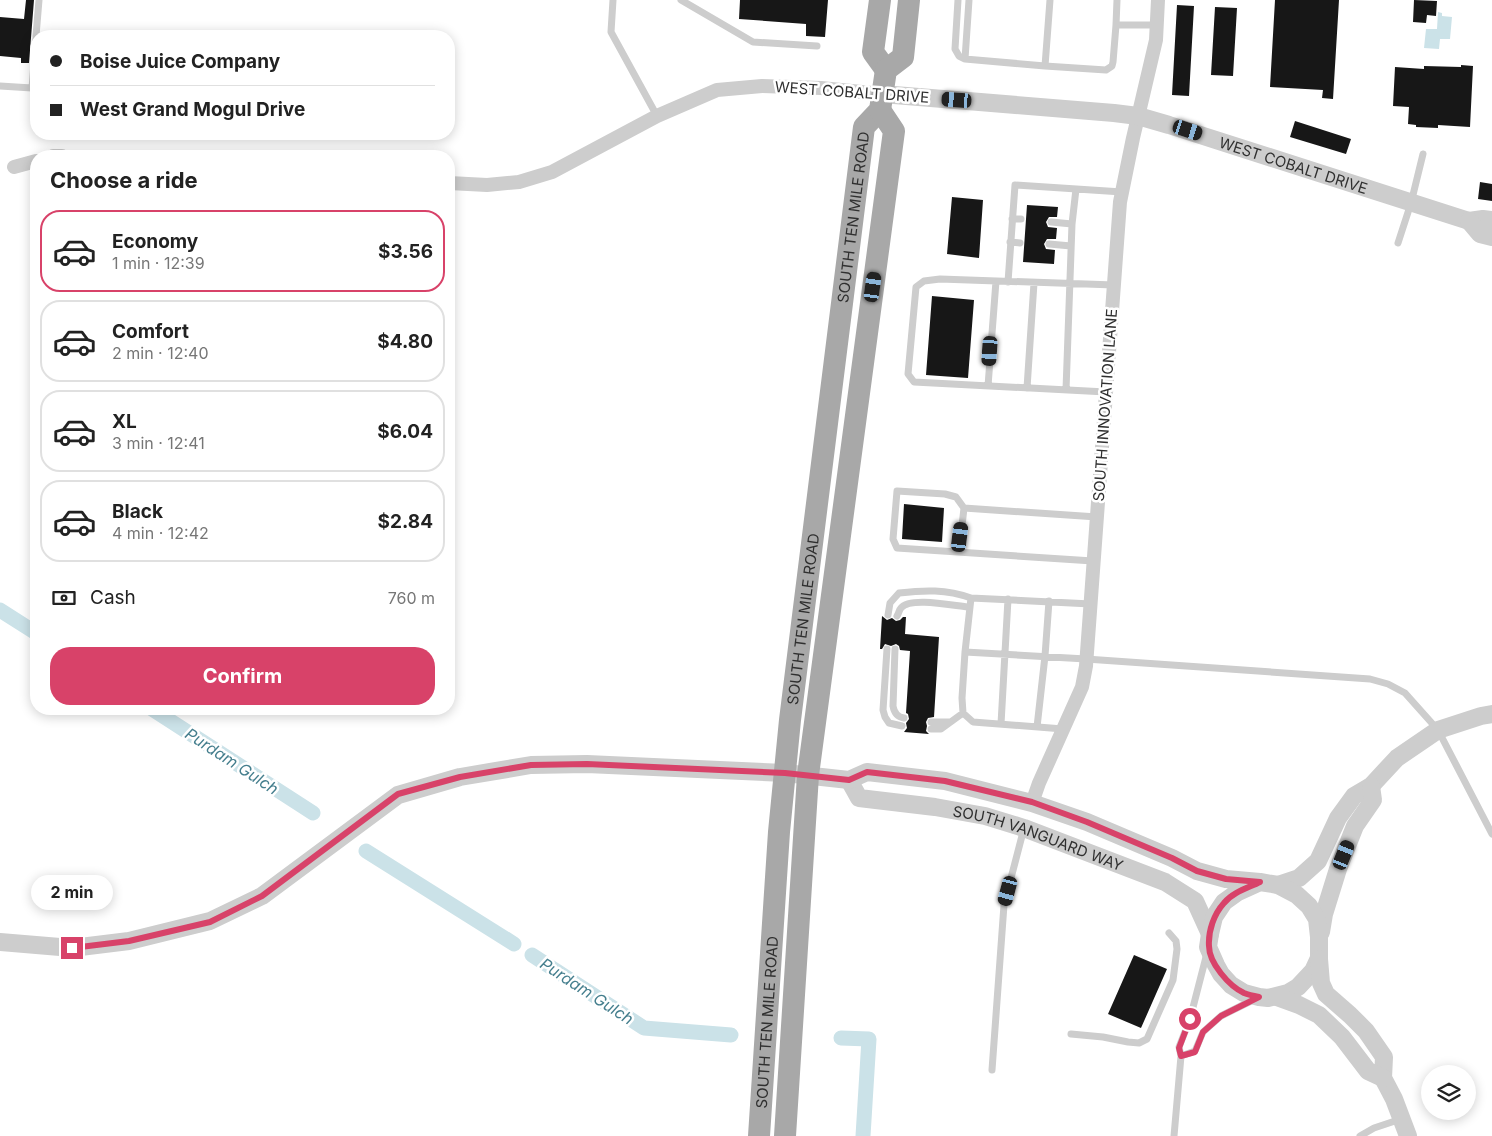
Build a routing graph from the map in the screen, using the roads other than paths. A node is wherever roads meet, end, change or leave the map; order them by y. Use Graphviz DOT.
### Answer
graph roads {
  1 [pos="39,0"];
  2 [pos="613,0"];
  3 [pos="681,0"];
  4 [pos="880,0"];
  5 [pos="910,0"];
  6 [pos="958,0"];
  7 [pos="969,0"];
  8 [pos="1050,0"];
  9 [pos="1117,0"];
  10 [pos="1158,0"];
  11 [pos="1116,24"];
  12 [pos="1157,25"];
  13 [pos="37,30"];
  14 [pos="817,46"];
  15 [pos="965,59"];
  16 [pos="1045,66"];
  17 [pos="886,70"];
  18 [pos="0,86"];
  19 [pos="30,88"];
  20 [pos="881,102"];
  21 [pos="657,116"];
  22 [pos="1138,116"];
  23 [pos="1423,154"];
  24 [pos="30,163"];
  25 [pos="14,167"];
  26 [pos="455,183"];
  27 [pos="1076,189"];
  28 [pos="1122,192"];
  29 [pos="1411,203"];
  30 [pos="1012,218"];
  31 [pos="1021,219"];
  32 [pos="1492,220"];
  33 [pos="1469,221"];
  34 [pos="1051,222"];
  35 [pos="1072,224"];
  36 [pos="1492,237"];
  37 [pos="1010,242"];
  38 [pos="1020,242"];
  39 [pos="1049,244"];
  40 [pos="1398,244"];
  41 [pos="1072,246"];
  42 [pos="996,281"];
  43 [pos="1008,282"];
  44 [pos="1034,283"];
  45 [pos="1070,283"];
  46 [pos="1114,285"];
  47 [pos="988,386"];
  48 [pos="1027,388"];
  49 [pos="1066,390"];
  50 [pos="1106,392"];
  51 [pos="964,508"];
  52 [pos="1097,518"];
  53 [pos="959,552"];
  54 [pos="1093,561"];
  55 [pos="971,598"];
  56 [pos="1008,599"];
  57 [pos="1049,601"];
  58 [pos="1091,604"];
  59 [pos="970,607"];
  60 [pos="888,615"];
  61 [pos="898,616"];
  62 [pos="887,649"];
  63 [pos="896,649"];
  64 [pos="965,652"];
  65 [pos="1006,654"];
  66 [pos="1045,656"];
  67 [pos="1086,659"];
  68 [pos="963,713"];
  69 [pos="1492,714"];
  70 [pos="904,718"];
  71 [pos="1000,724"];
  72 [pos="931,725"];
  73 [pos="902,726"];
  74 [pos="1038,727"];
  75 [pos="1063,728"];
  76 [pos="1438,730"];
  77 [pos="785,773"];
  78 [pos="808,775"];
  79 [pos="849,780"];
  80 [pos="1371,786"];
  81 [pos="1032,802"];
  82 [pos="1024,828"];
  83 [pos="1492,834"];
  84 [pos="1260,882"];
  85 [pos="1278,885"];
  86 [pos="1169,933"];
  87 [pos="1320,937"];
  88 [pos="1209,941"];
  89 [pos="0,942"];
  90 [pos="1318,958"];
  91 [pos="1277,996"];
  92 [pos="1259,997"];
  93 [pos="1071,1034"];
  94 [pos="1181,1056"];
  95 [pos="992,1070"];
  96 [pos="1383,1078"];
  97 [pos="1402,1118"];
  98 [pos="759,1136"];
  99 [pos="785,1136"];
  100 [pos="1174,1136"];
  101 [pos="1360,1136"];
  102 [pos="1408,1136"];
  1 -- 13 [label="lane"];
  2 -- 21 [label="lane"];
  3 -- 14 [label="lane"];
  4 -- 17 [label="main road"];
  5 -- 17 [label="main road"];
  6 -- 15 [label="lane"];
  7 -- 15 [label="lane"];
  8 -- 16 [label="lane"];
  9 -- 11 [label="lane"];
  10 -- 12 [label="street, SOUTH INNOVATION LANE"];
  11 -- 12 [label="lane"];
  11 -- 16 [label="lane"];
  12 -- 22 [label="street, SOUTH INNOVATION LANE"];
  15 -- 16 [label="lane"];
  17 -- 20 [label="main road"];
  18 -- 19 [label="lane"];
  20 -- 21 [label="street, WEST COBALT DRIVE"];
  20 -- 22 [label="street, WEST COBALT DRIVE"];
  20 -- 77 [label="main road, SOUTH TEN MILE ROAD"];
  20 -- 78 [label="main road, SOUTH TEN MILE ROAD"];
  21 -- 26 [label="street, WEST COBALT DRIVE"];
  22 -- 28 [label="street, SOUTH INNOVATION LANE"];
  22 -- 29 [label="street, WEST COBALT DRIVE"];
  23 -- 29 [label="lane"];
  24 -- 25 [label="street"];
  27 -- 28 [label="lane"];
  27 -- 30 [label="lane"];
  27 -- 35 [label="lane"];
  28 -- 46 [label="street, SOUTH INNOVATION LANE"];
  29 -- 33 [label="street, WEST COBALT DRIVE"];
  29 -- 40 [label="lane"];
  30 -- 31 [label="lane"];
  30 -- 37 [label="lane"];
  32 -- 33 [label="street, WEST COBALT DRIVE"];
  33 -- 36 [label="street, WEST COBALT DRIVE"];
  34 -- 35 [label="lane"];
  35 -- 41 [label="lane"];
  37 -- 38 [label="lane"];
  37 -- 43 [label="lane"];
  39 -- 41 [label="lane"];
  41 -- 45 [label="lane"];
  42 -- 43 [label="lane"];
  42 -- 47 [label="lane"];
  42 -- 47 [label="lane"];
  43 -- 44 [label="lane"];
  44 -- 45 [label="lane"];
  44 -- 48 [label="lane"];
  45 -- 46 [label="lane"];
  45 -- 49 [label="lane"];
  46 -- 50 [label="street, SOUTH INNOVATION LANE"];
  47 -- 48 [label="lane"];
  48 -- 49 [label="lane"];
  49 -- 50 [label="lane"];
  50 -- 52 [label="street, SOUTH INNOVATION LANE"];
  51 -- 52 [label="lane"];
  51 -- 53 [label="lane"];
  51 -- 53 [label="lane"];
  52 -- 54 [label="street, SOUTH INNOVATION LANE"];
  53 -- 54 [label="lane"];
  54 -- 58 [label="street, SOUTH INNOVATION LANE"];
  55 -- 56 [label="lane"];
  55 -- 59 [label="lane"];
  55 -- 60 [label="lane"];
  56 -- 57 [label="lane"];
  56 -- 65 [label="lane"];
  57 -- 58 [label="lane"];
  57 -- 66 [label="lane"];
  58 -- 67 [label="street, SOUTH INNOVATION LANE"];
  59 -- 61 [label="lane"];
  59 -- 64 [label="lane"];
  62 -- 73 [label="lane"];
  63 -- 70 [label="lane"];
  64 -- 65 [label="lane"];
  64 -- 68 [label="lane"];
  65 -- 66 [label="lane"];
  65 -- 71 [label="lane"];
  66 -- 67 [label="lane"];
  66 -- 74 [label="lane"];
  67 -- 75 [label="street, SOUTH INNOVATION LANE"];
  67 -- 76 [label="lane"];
  68 -- 71 [label="lane"];
  68 -- 72 [label="lane"];
  69 -- 76 [label="street"];
  71 -- 74 [label="lane"];
  74 -- 75 [label="lane"];
  75 -- 81 [label="street, SOUTH INNOVATION LANE"];
  76 -- 80 [label="street"];
  76 -- 83 [label="lane"];
  77 -- 78 [label="street, SOUTH VANGUARD WAY"];
  77 -- 89 [label="street, SOUTH VANGUARD WAY"];
  77 -- 98 [label="main road, SOUTH TEN MILE ROAD"];
  78 -- 79 [label="street, SOUTH VANGUARD WAY"];
  78 -- 99 [label="main road, SOUTH TEN MILE ROAD"];
  79 -- 81 [label="street, SOUTH VANGUARD WAY"];
  79 -- 82 [label="street, SOUTH VANGUARD WAY"];
  80 -- 85 [label="street"];
  80 -- 87 [label="street"];
  81 -- 84 [label="street, SOUTH VANGUARD WAY"];
  82 -- 88 [label="street, SOUTH VANGUARD WAY"];
  82 -- 95 [label="lane"];
  84 -- 85 [label="street"];
  84 -- 88 [label="street"];
  85 -- 87 [label="street"];
  86 -- 93 [label="lane"];
  87 -- 90 [label="street"];
  88 -- 92 [label="street"];
  88 -- 94 [label="lane"];
  90 -- 91 [label="street"];
  90 -- 96 [label="street"];
  91 -- 92 [label="street"];
  91 -- 96 [label="street"];
  92 -- 94 [label="lane"];
  94 -- 100 [label="lane"];
  96 -- 97 [label="street"];
  97 -- 101 [label="lane"];
  97 -- 102 [label="street"];
}
